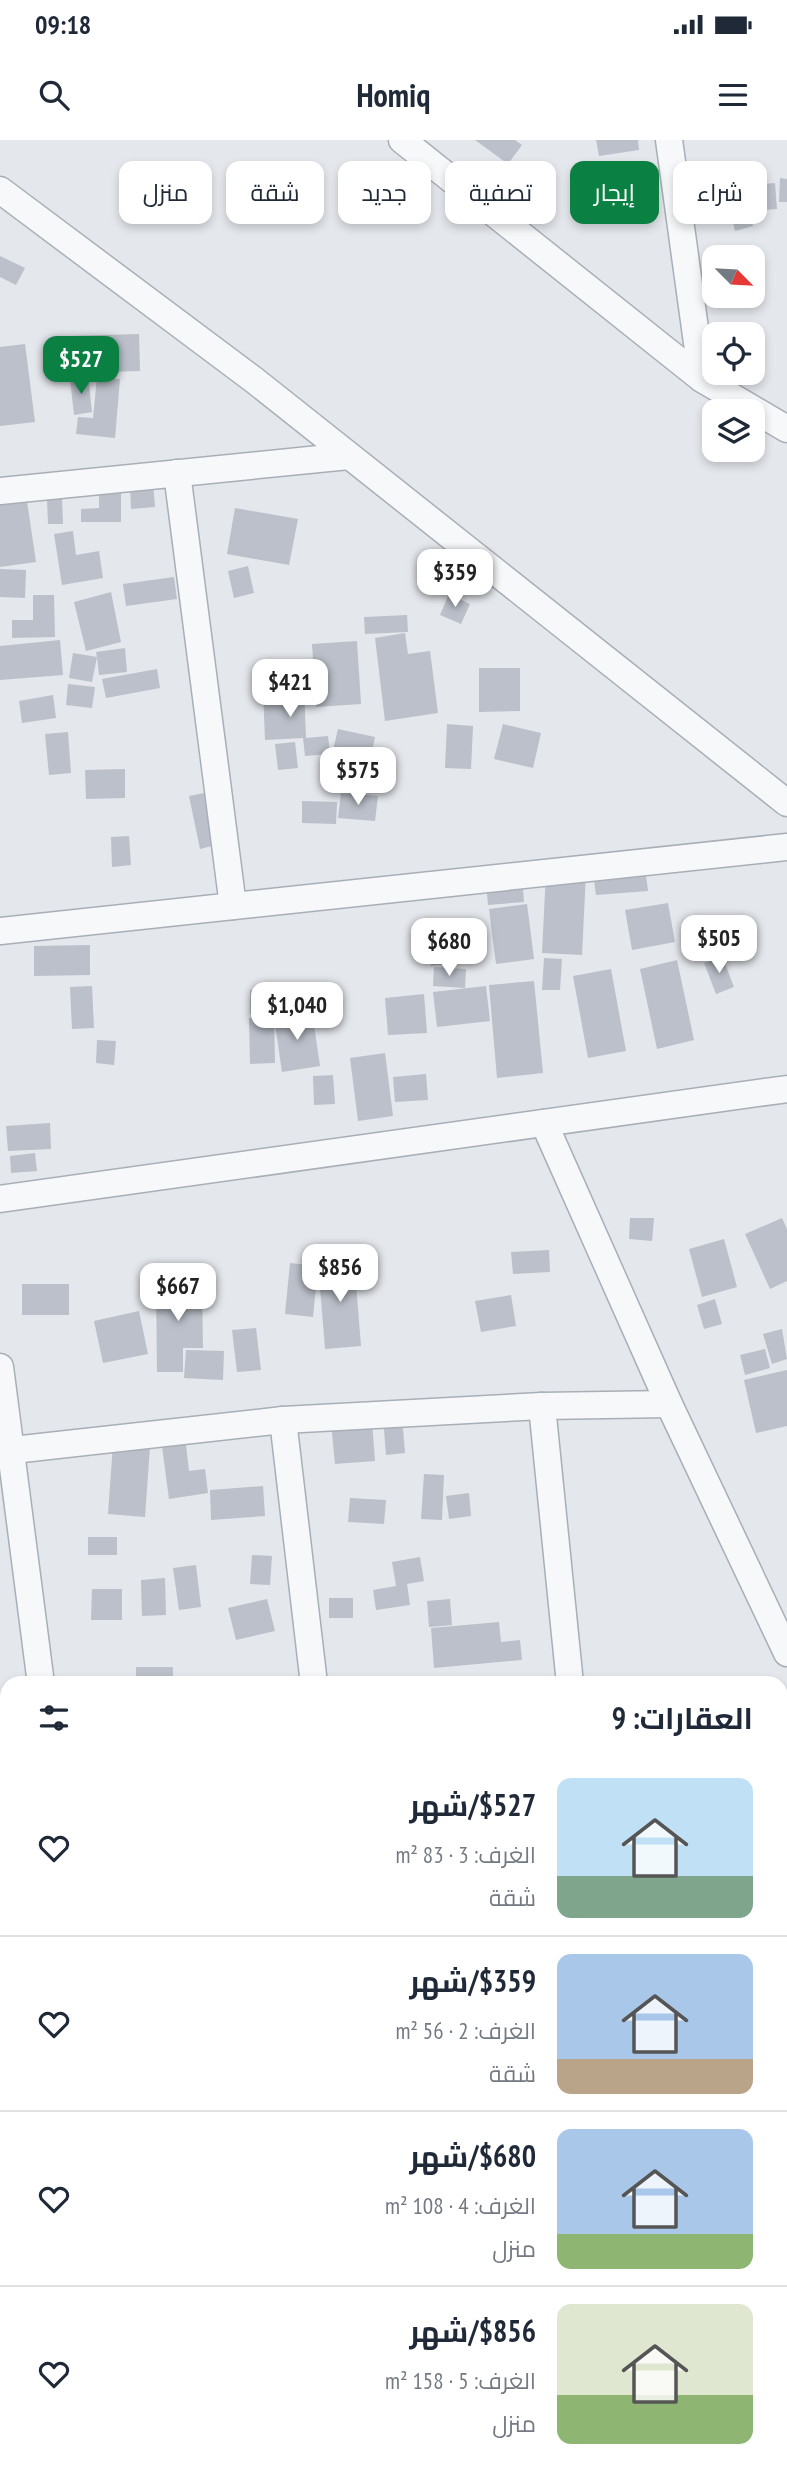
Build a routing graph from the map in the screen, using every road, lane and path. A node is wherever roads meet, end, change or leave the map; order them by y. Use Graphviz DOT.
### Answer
graph roads {
  1 [pos="402,140"];
  2 [pos="669,140"];
  3 [pos="3,195"];
  4 [pos="702,379"];
  5 [pos="712,385"];
  6 [pos="787,429"];
  7 [pos="349,456"];
  8 [pos="177,473"];
  9 [pos="0,491"];
  10 [pos="787,803"];
  11 [pos="787,847"];
  12 [pos="233,906"];
  13 [pos="0,931"];
  14 [pos="787,1089"];
  15 [pos="544,1123"];
  16 [pos="0,1199"];
  17 [pos="0,1367"];
  18 [pos="669,1404"];
  19 [pos="542,1406"];
  20 [pos="283,1420"];
  21 [pos="13,1450"];
  22 [pos="787,1653"];
  23 [pos="40,1676"];
  24 [pos="313,1676"];
  25 [pos="569,1676"];
  1 -- 4 [label="street"];
  2 -- 4 [label="street"];
  3 -- 7 [label="street"];
  5 -- 6 [label="street"];
  7 -- 8 [label="street"];
  7 -- 10 [label="street"];
  8 -- 9 [label="street"];
  8 -- 12 [label="street"];
  11 -- 12 [label="street"];
  12 -- 13 [label="street"];
  14 -- 15 [label="street"];
  15 -- 16 [label="street"];
  15 -- 18 [label="street"];
  17 -- 21 [label="street"];
  18 -- 19 [label="street"];
  18 -- 22 [label="street"];
  19 -- 20 [label="street"];
  19 -- 25 [label="street"];
  20 -- 21 [label="street"];
  20 -- 24 [label="street"];
  21 -- 23 [label="street"];
}
